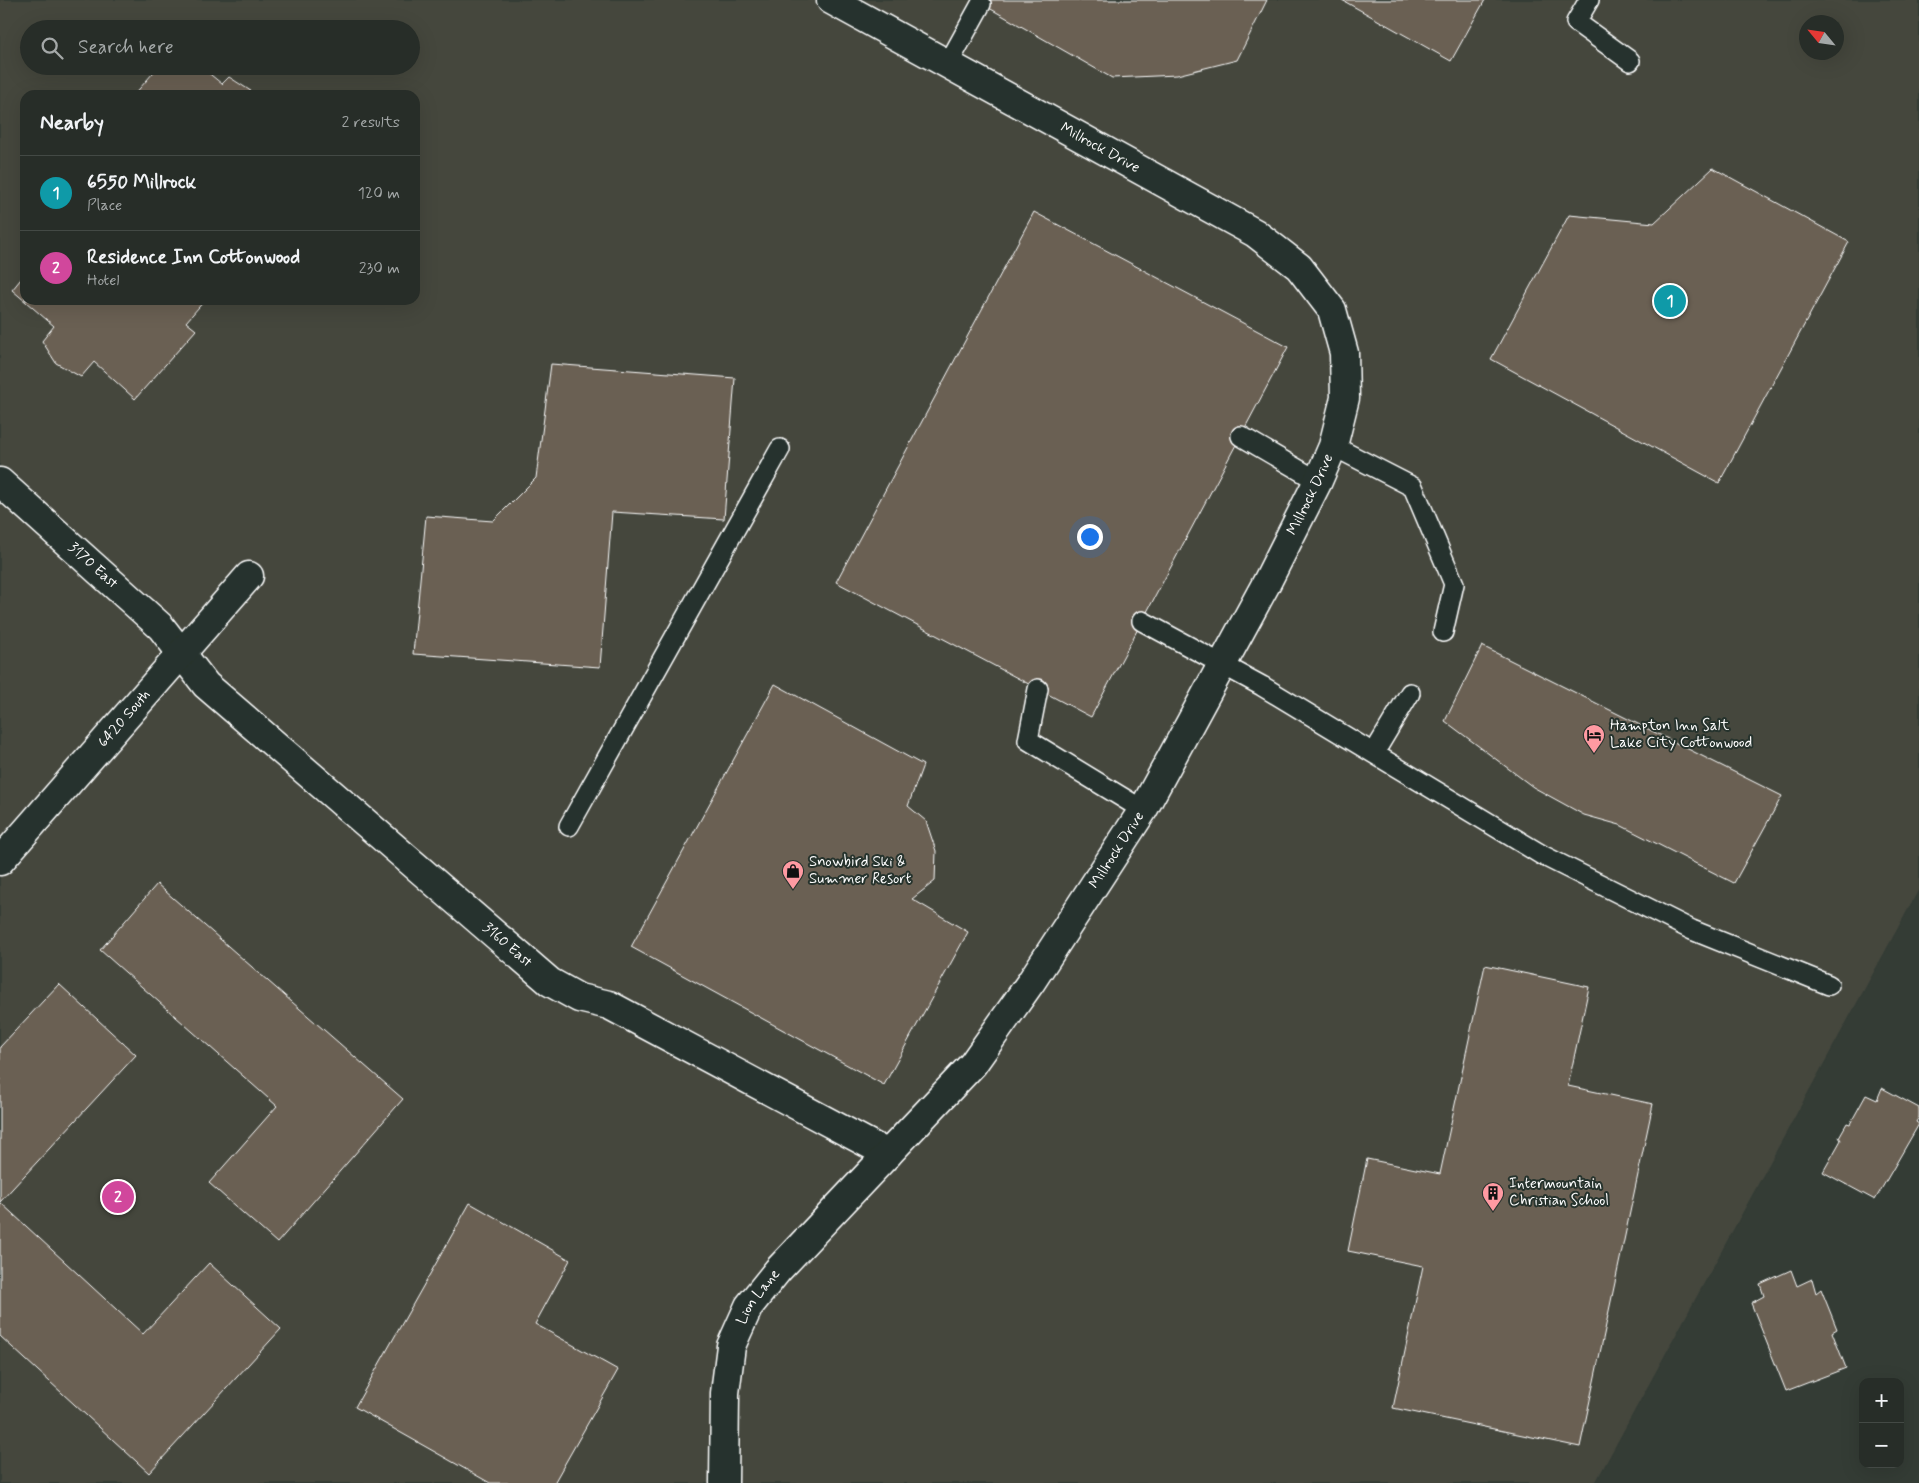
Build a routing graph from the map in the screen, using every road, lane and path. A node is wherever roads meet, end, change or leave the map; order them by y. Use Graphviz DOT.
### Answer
graph roads {
  1 [pos="831,0"];
  2 [pos="1589,0"];
  3 [pos="981,4"];
  4 [pos="1630,61"];
  5 [pos="948,64"];
  6 [pos="1241,436"];
  7 [pos="1333,446"];
  8 [pos="780,449"];
  9 [pos="1318,481"];
  10 [pos="0,482"];
  11 [pos="249,576"];
  12 [pos="1142,621"];
  13 [pos="1443,632"];
  14 [pos="182,654"];
  15 [pos="1223,664"];
  16 [pos="1038,689"];
  17 [pos="1410,693"];
  18 [pos="1374,753"];
  19 [pos="1143,810"];
  20 [pos="569,826"];
  21 [pos="0,861"];
  22 [pos="1829,984"];
  23 [pos="888,1154"];
  24 [pos="724,1483"];
  1 -- 5 [label="street, Millrock Drive"];
  2 -- 4 [label="lane"];
  3 -- 5 [label="lane"];
  5 -- 7 [label="street, Millrock Drive"];
  6 -- 9 [label="lane"];
  7 -- 9 [label="street, Millrock Drive"];
  7 -- 13 [label="lane"];
  8 -- 20 [label="lane"];
  9 -- 15 [label="street, Millrock Drive"];
  10 -- 14 [label="street, 3170 East"];
  11 -- 14 [label="street, 6420 South"];
  12 -- 15 [label="lane"];
  14 -- 21 [label="street, 6420 South"];
  14 -- 23 [label="street, 3160 East"];
  15 -- 18 [label="lane"];
  15 -- 19 [label="street, Millrock Drive"];
  16 -- 19 [label="lane"];
  17 -- 18 [label="lane"];
  18 -- 22 [label="lane"];
  19 -- 23 [label="street, Millrock Drive"];
  23 -- 24 [label="street, Lion Lane"];
}
